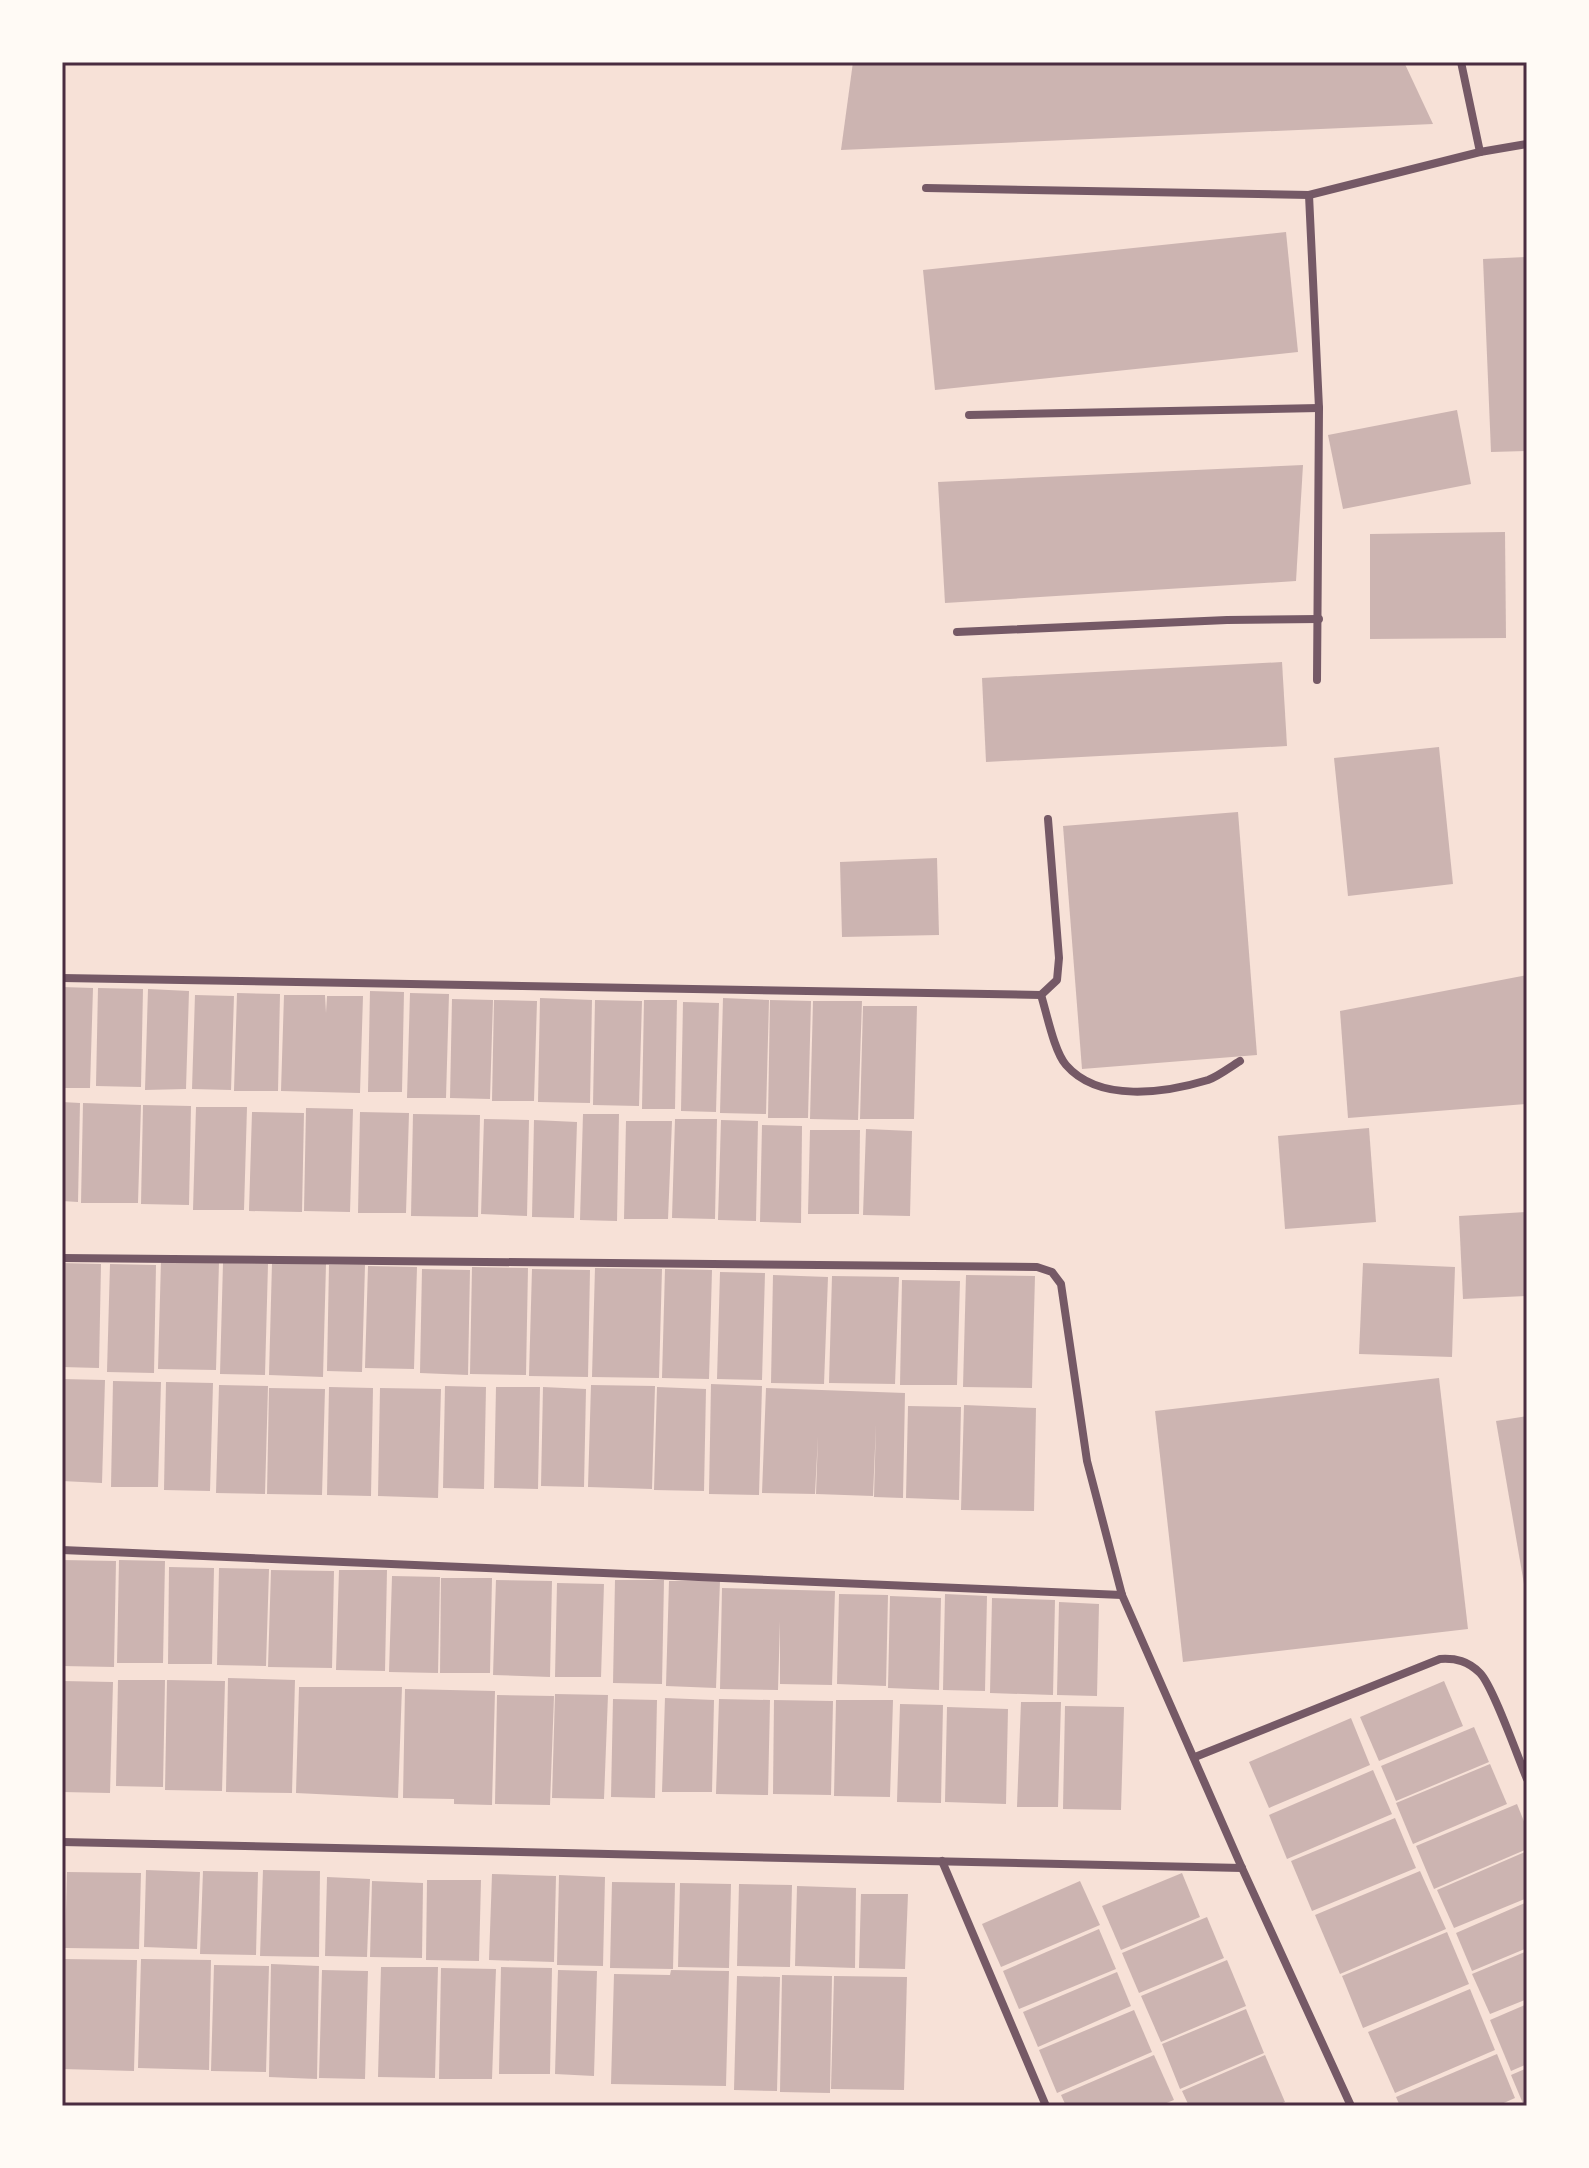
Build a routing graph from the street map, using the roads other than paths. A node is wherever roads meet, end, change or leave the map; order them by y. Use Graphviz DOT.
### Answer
graph roads {
  1 [pos="1461,62"];
  2 [pos="1527,144"];
  3 [pos="1480,152"];
  4 [pos="926,188"];
  5 [pos="1309,195"];
  6 [pos="1319,408"];
  7 [pos="969,415"];
  8 [pos="1319,619"];
  9 [pos="957,632"];
  10 [pos="1317,680"];
  11 [pos="1048,819"];
  12 [pos="62,978"];
  13 [pos="1041,995"];
  14 [pos="1240,1061"];
  15 [pos="62,1258"];
  16 [pos="62,1550"];
  17 [pos="1122,1595"];
  18 [pos="1195,1757"];
  19 [pos="1527,1779"];
  20 [pos="62,1842"];
  21 [pos="942,1861"];
  22 [pos="1242,1868"];
  23 [pos="1046,2106"];
  24 [pos="1351,2106"];
  1 -- 3 [label="street"];
  2 -- 3 [label="street"];
  3 -- 5 [label="street"];
  4 -- 5 [label="street"];
  5 -- 6 [label="street"];
  6 -- 7 [label="street"];
  6 -- 8 [label="street"];
  8 -- 9 [label="street"];
  8 -- 10 [label="street"];
  11 -- 13 [label="street"];
  12 -- 13 [label="street"];
  13 -- 14 [label="street"];
  15 -- 17 [label="street"];
  16 -- 17 [label="street"];
  17 -- 18 [label="street"];
  18 -- 19 [label="street"];
  18 -- 22 [label="street"];
  20 -- 21 [label="street"];
  21 -- 22 [label="street"];
  21 -- 23 [label="street"];
  22 -- 24 [label="street"];
}
